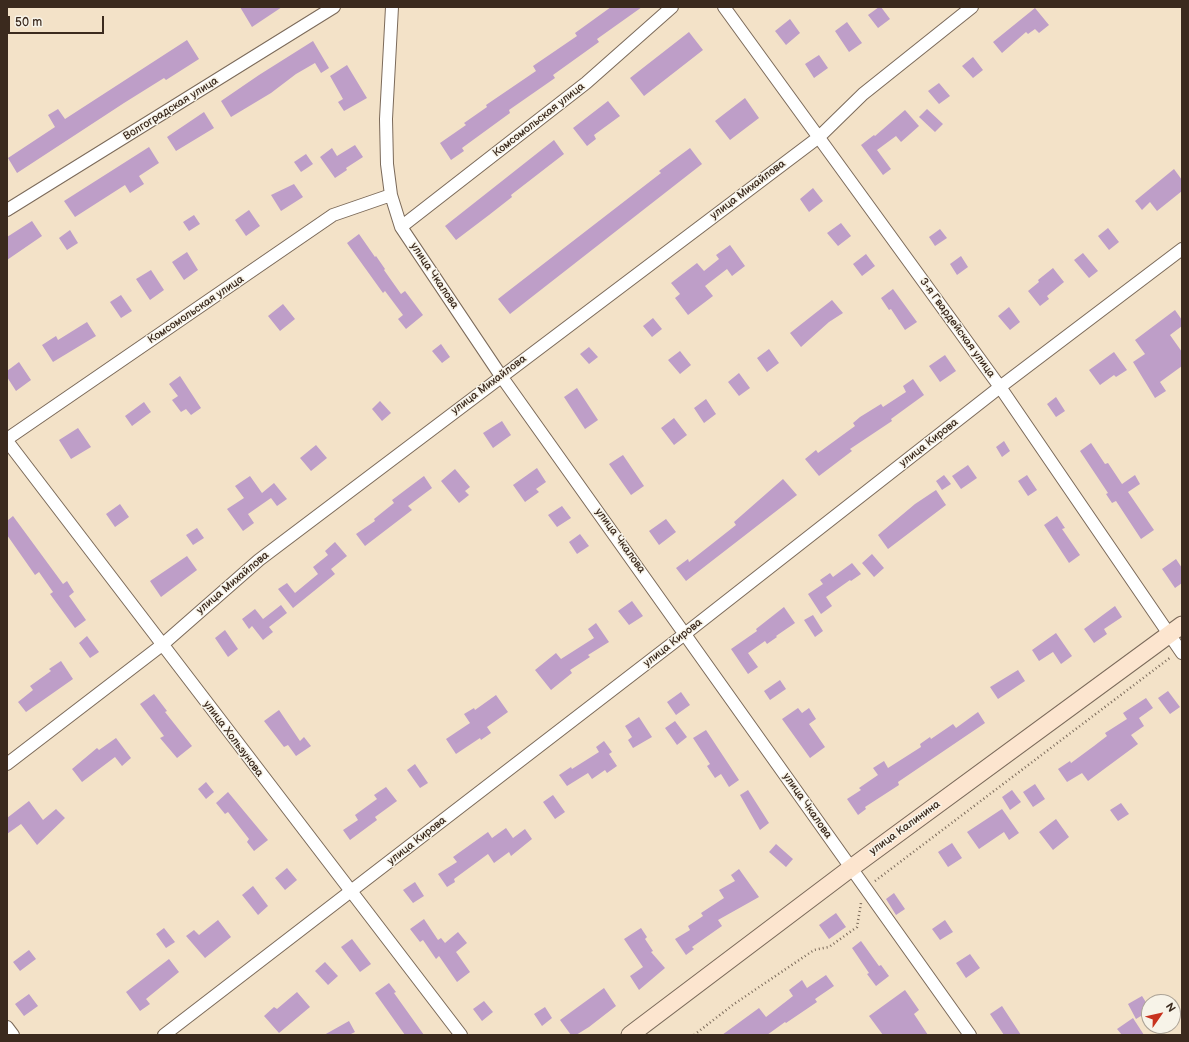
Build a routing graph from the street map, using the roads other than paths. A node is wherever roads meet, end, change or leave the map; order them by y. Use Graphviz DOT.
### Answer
graph roads {
  1 [pos="334,7"];
  2 [pos="392,7"];
  3 [pos="672,7"];
  4 [pos="724,7"];
  5 [pos="972,7"];
  6 [pos="819,137"];
  7 [pos="391,194"];
  8 [pos="7,210"];
  9 [pos="401,227"];
  10 [pos="1182,249"];
  11 [pos="502,376"];
  12 [pos="1000,387"];
  13 [pos="7,440"];
  14 [pos="1175,630"];
  15 [pos="686,633"];
  16 [pos="162,645"];
  17 [pos="1181,652"];
  18 [pos="7,764"];
  19 [pos="851,868"];
  20 [pos="350,892"];
  21 [pos="7,1027"];
  22 [pos="13,1035"];
  23 [pos="164,1035"];
  24 [pos="461,1035"];
  25 [pos="630,1035"];
  26 [pos="970,1035"];
  1 -- 8 [label="street, Волгоградская улица"];
  2 -- 7 [label="street, улица Чкалова"];
  3 -- 9 [label="street, Комсомольская улица"];
  4 -- 6 [label="street, 3-я Гвардейская улица"];
  5 -- 6 [label="street, улица Михайлова"];
  6 -- 11 [label="street, улица Михайлова"];
  6 -- 12 [label="street, 3-я Гвардейская улица"];
  7 -- 9 [label="street, улица Чкалова"];
  7 -- 13 [label="street, Комсомольская улица"];
  9 -- 11 [label="street, улица Чкалова"];
  10 -- 12 [label="street, улица Кирова"];
  11 -- 15 [label="street, улица Чкалова"];
  11 -- 16 [label="street, улица Михайлова"];
  12 -- 14 [label="street, 3-я Гвардейская улица"];
  12 -- 15 [label="street, улица Кирова"];
  13 -- 16 [label="street, улица Хользунова"];
  14 -- 17 [label="street, 3-я Гвардейская улица"];
  14 -- 19 [label="street, улица Калинина"];
  15 -- 19 [label="street, улица Чкалова"];
  15 -- 20 [label="street, улица Кирова"];
  16 -- 18 [label="street, улица Михайлова"];
  16 -- 20 [label="street, улица Хользунова"];
  19 -- 25 [label="street, улица Калинина"];
  19 -- 26 [label="street, улица Чкалова"];
  20 -- 23 [label="street, улица Кирова"];
  20 -- 24 [label="street, улица Хользунова"];
  21 -- 22 [label="street"];
}
